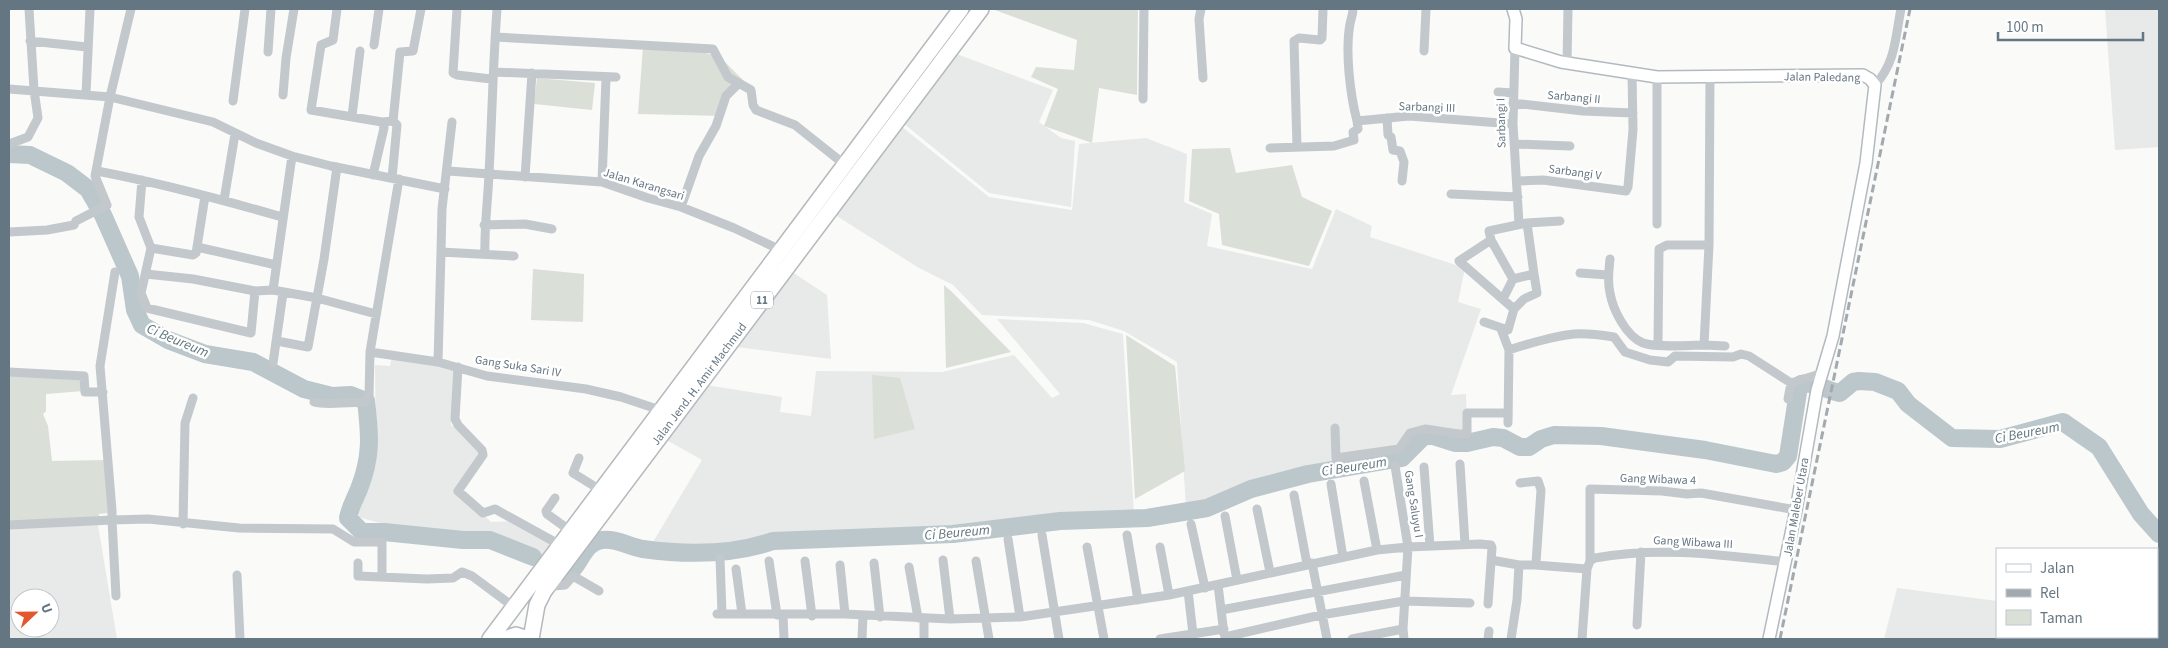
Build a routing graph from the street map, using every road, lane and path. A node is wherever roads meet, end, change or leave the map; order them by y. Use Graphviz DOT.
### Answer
graph roads {
  1 [pos="29,9"];
  2 [pos="90,9"];
  3 [pos="131,9"];
  4 [pos="245,9"];
  5 [pos="271,9"];
  6 [pos="294,9"];
  7 [pos="337,9"];
  8 [pos="379,9"];
  9 [pos="421,9"];
  10 [pos="457,9"];
  11 [pos="497,9"];
  12 [pos="961,9"];
  13 [pos="981,9"];
  14 [pos="1144,9"];
  15 [pos="1201,9"];
  16 [pos="1323,9"];
  17 [pos="1353,9"];
  18 [pos="1426,9"];
  19 [pos="1513,9"];
  20 [pos="1568,9"];
  21 [pos="1900,9"];
  22 [pos="495,37"];
  23 [pos="30,41"];
  24 [pos="374,45"];
  25 [pos="87,47"];
  26 [pos="1515,48"];
  27 [pos="360,51"];
  28 [pos="1424,51"];
  29 [pos="268,52"];
  30 [pos="1567,62"];
  31 [pos="532,73"];
  32 [pos="1632,73"];
  33 [pos="493,76"];
  34 [pos="1710,76"];
  35 [pos="1657,77"];
  36 [pos="606,78"];
  37 [pos="616,78"];
  38 [pos="1203,78"];
  39 [pos="739,83"];
  40 [pos="1875,85"];
  41 [pos="9,89"];
  42 [pos="34,90"];
  43 [pos="1498,92"];
  44 [pos="1514,93"];
  45 [pos="86,94"];
  46 [pos="283,95"];
  47 [pos="110,97"];
  48 [pos="1143,99"];
  49 [pos="233,101"];
  50 [pos="1513,103"];
  51 [pos="1633,113"];
  52 [pos="352,116"];
  53 [pos="1387,118"];
  54 [pos="393,121"];
  55 [pos="1358,121"];
  56 [pos="382,122"];
  57 [pos="452,122"];
  58 [pos="1513,124"];
  59 [pos="235,134"];
  60 [pos="9,144"];
  61 [pos="1514,144"];
  62 [pos="1570,146"];
  63 [pos="1298,147"];
  64 [pos="1270,148"];
  65 [pos="292,156"];
  66 [pos="844,164"];
  67 [pos="337,167"];
  68 [pos="97,171"];
  69 [pos="448,171"];
  70 [pos="489,174"];
  71 [pos="374,175"];
  72 [pos="525,177"];
  73 [pos="396,179"];
  74 [pos="142,180"];
  75 [pos="1402,181"];
  76 [pos="1517,181"];
  77 [pos="602,182"];
  78 [pos="445,189"];
  79 [pos="1451,194"];
  80 [pos="205,196"];
  81 [pos="1518,197"];
  82 [pos="224,200"];
  83 [pos="681,207"];
  84 [pos="282,217"];
  85 [pos="1560,221"];
  86 [pos="1523,224"];
  87 [pos="1657,224"];
  88 [pos="484,225"];
  89 [pos="552,229"];
  90 [pos="9,232"];
  91 [pos="1491,240"];
  92 [pos="1709,245"];
  93 [pos="197,247"];
  94 [pos="151,248"];
  95 [pos="441,252"];
  96 [pos="485,254"];
  97 [pos="787,254"];
  98 [pos="514,256"];
  99 [pos="1610,258"];
  100 [pos="276,265"];
  101 [pos="115,272"];
  102 [pos="1580,273"];
  103 [pos="146,274"];
  104 [pos="1534,274"];
  105 [pos="1608,275"];
  106 [pos="1513,279"];
  107 [pos="273,290"];
  108 [pos="255,291"];
  109 [pos="283,293"];
  110 [pos="317,298"];
  111 [pos="1504,299"];
  112 [pos="1514,308"];
  113 [pos="376,314"];
  114 [pos="1484,322"];
  115 [pos="1501,330"];
  116 [pos="277,341"];
  117 [pos="1658,344"];
  118 [pos="1704,345"];
  119 [pos="1724,346"];
  120 [pos="1509,350"];
  121 [pos="370,352"];
  122 [pos="438,362"];
  123 [pos="273,363"];
  124 [pos="458,367"];
  125 [pos="9,372"];
  126 [pos="1819,381"];
  127 [pos="1791,383"];
  128 [pos="102,392"];
  129 [pos="193,398"];
  130 [pos="1788,399"];
  131 [pos="314,402"];
  132 [pos="660,410"];
  133 [pos="1508,413"];
  134 [pos="1508,423"];
  135 [pos="1335,428"];
  136 [pos="579,458"];
  137 [pos="1460,464"];
  138 [pos="1395,466"];
  139 [pos="1424,467"];
  140 [pos="1364,481"];
  141 [pos="1520,483"];
  142 [pos="1331,484"];
  143 [pos="602,491"];
  144 [pos="1294,495"];
  145 [pos="555,498"];
  146 [pos="1257,509"];
  147 [pos="1796,510"];
  148 [pos="1225,516"];
  149 [pos="112,520"];
  150 [pos="183,524"];
  151 [pos="1191,524"];
  152 [pos="9,525"];
  153 [pos="572,532"];
  154 [pos="1042,535"];
  155 [pos="1127,535"];
  156 [pos="1008,540"];
  157 [pos="1465,544"];
  158 [pos="562,546"];
  159 [pos="1430,546"];
  160 [pos="1087,547"];
  161 [pos="1160,547"];
  162 [pos="1408,547"];
  163 [pos="1377,550"];
  164 [pos="1642,552"];
  165 [pos="1344,556"];
  166 [pos="720,558"];
  167 [pos="943,560"];
  168 [pos="1491,560"];
  169 [pos="769,561"];
  170 [pos="805,561"];
  171 [pos="976,561"];
  172 [pos="1786,562"];
  173 [pos="358,563"];
  174 [pos="874,563"];
  175 [pos="1310,563"];
  176 [pos="840,565"];
  177 [pos="1519,565"];
  178 [pos="1535,565"];
  179 [pos="1588,565"];
  180 [pos="909,567"];
  181 [pos="736,569"];
  182 [pos="1270,572"];
  183 [pos="237,575"];
  184 [pos="1406,575"];
  185 [pos="382,577"];
  186 [pos="1237,580"];
  187 [pos="545,583"];
  188 [pos="1218,585"];
  189 [pos="1205,588"];
  190 [pos="599,591"];
  191 [pos="1188,591"];
  192 [pos="1317,592"];
  193 [pos="1169,595"];
  194 [pos="116,596"];
  195 [pos="1138,600"];
  196 [pos="1404,601"];
  197 [pos="1470,603"];
  198 [pos="1488,604"];
  199 [pos="1097,605"];
  200 [pos="514,607"];
  201 [pos="1222,610"];
  202 [pos="1054,611"];
  203 [pos="742,614"];
  204 [pos="845,614"];
  205 [pos="780,615"];
  206 [pos="863,615"];
  207 [pos="1321,615"];
  208 [pos="812,616"];
  209 [pos="880,616"];
  210 [pos="1020,617"];
  211 [pos="921,618"];
  212 [pos="986,618"];
  213 [pos="950,619"];
  214 [pos="1637,625"];
  215 [pos="1403,629"];
  216 [pos="1193,634"];
  217 [pos="1225,635"];
  218 [pos="240,639"];
  219 [pos="490,639"];
  220 [pos="505,639"];
  221 [pos="529,639"];
  222 [pos="784,639"];
  223 [pos="862,639"];
  224 [pos="924,639"];
  225 [pos="989,639"];
  226 [pos="1059,639"];
  227 [pos="1104,639"];
  228 [pos="1160,639"];
  229 [pos="1326,639"];
  230 [pos="1352,639"];
  231 [pos="1404,639"];
  232 [pos="1511,639"];
  233 [pos="1582,639"];
  234 [pos="1769,639"];
  1 -- 23 [label="street"];
  2 -- 25 [label="street"];
  3 -- 47 [label="street"];
  4 -- 49 [label="street"];
  5 -- 29 [label="street"];
  6 -- 46 [label="street"];
  7 -- 52 [label="street"];
  8 -- 24 [label="street"];
  9 -- 54 [label="street"];
  10 -- 33 [label="street"];
  11 -- 22 [label="street"];
  12 -- 66 [label="highway, Jalan Jend. H. Amir Machmud / 11"];
  13 -- 97 [label="highway, Jalan Jend. H. Amir Machmud / 11"];
  14 -- 48 [label="street"];
  15 -- 38 [label="street"];
  16 -- 63 [label="street"];
  17 -- 55 [label="street"];
  18 -- 28 [label="street"];
  19 -- 26 [label="street"];
  20 -- 30 [label="street"];
  21 -- 40 [label="street"];
  22 -- 33 [label="street"];
  22 -- 39 [label="street"];
  23 -- 25 [label="street"];
  23 -- 42 [label="street"];
  25 -- 45 [label="street"];
  26 -- 30 [label="street, Jalan Paledang"];
  26 -- 44 [label="street, Sarbangi I"];
  27 -- 52 [label="street"];
  30 -- 32 [label="street, Jalan Paledang"];
  31 -- 33 [label="street"];
  31 -- 36 [label="street"];
  31 -- 72 [label="street"];
  32 -- 35 [label="street, Jalan Paledang"];
  32 -- 51 [label="street"];
  33 -- 70 [label="street"];
  34 -- 35 [label="street, Jalan Paledang"];
  34 -- 40 [label="street, Jalan Paledang"];
  34 -- 92 [label="street"];
  35 -- 87 [label="street"];
  36 -- 37 [label="street"];
  36 -- 77 [label="street"];
  39 -- 66 [label="street"];
  39 -- 83 [label="street"];
  40 -- 126 [label="street, Jalan Paledang"];
  41 -- 42 [label="street"];
  42 -- 45 [label="street"];
  42 -- 60 [label="street"];
  43 -- 44 [label="street"];
  44 -- 50 [label="street, Sarbangi I"];
  45 -- 47 [label="street"];
  47 -- 59 [label="street"];
  47 -- 68 [label="street"];
  50 -- 51 [label="street, Sarbangi II"];
  50 -- 58 [label="street, Sarbangi I"];
  51 -- 76 [label="street, Sarbangi V"];
  52 -- 56 [label="street"];
  53 -- 55 [label="street, Sarbangi III"];
  53 -- 58 [label="street, Sarbangi III"];
  53 -- 75 [label="street"];
  54 -- 56 [label="street"];
  54 -- 73 [label="street"];
  55 -- 63 [label="street"];
  56 -- 71 [label="street"];
  57 -- 69 [label="street"];
  58 -- 61 [label="street, Sarbangi I"];
  59 -- 65 [label="street"];
  59 -- 82 [label="street"];
  61 -- 62 [label="street"];
  61 -- 76 [label="street, Sarbangi I"];
  63 -- 64 [label="street"];
  65 -- 67 [label="street"];
  65 -- 84 [label="street"];
  66 -- 97 [label="highway, Jalan Jend. H. Amir Machmud / 11"];
  67 -- 71 [label="street"];
  67 -- 110 [label="street"];
  68 -- 74 [label="street"];
  68 -- 90 [label="street"];
  69 -- 70 [label="street, Jalan Karangsari"];
  69 -- 78 [label="street"];
  70 -- 72 [label="street, Jalan Karangsari"];
  70 -- 88 [label="street"];
  71 -- 73 [label="street"];
  72 -- 77 [label="street, Jalan Karangsari"];
  73 -- 78 [label="street"];
  73 -- 113 [label="street"];
  74 -- 80 [label="street"];
  74 -- 94 [label="street"];
  76 -- 81 [label="street, Sarbangi I"];
  77 -- 83 [label="street, Jalan Karangsari"];
  78 -- 95 [label="street"];
  79 -- 81 [label="street"];
  80 -- 82 [label="street"];
  80 -- 93 [label="street"];
  81 -- 86 [label="street, Sarbangi I"];
  82 -- 84 [label="street"];
  83 -- 97 [label="street, Jalan Karangsari"];
  84 -- 100 [label="street"];
  85 -- 86 [label="street"];
  86 -- 91 [label="street"];
  86 -- 104 [label="street, Sarbangi I"];
  88 -- 89 [label="street"];
  88 -- 96 [label="street"];
  91 -- 106 [label="street"];
  91 -- 111 [label="street"];
  92 -- 117 [label="street"];
  92 -- 118 [label="street"];
  93 -- 94 [label="street"];
  93 -- 100 [label="street"];
  94 -- 103 [label="street"];
  95 -- 96 [label="street"];
  95 -- 122 [label="street"];
  96 -- 98 [label="street"];
  97 -- 132 [label="highway, Jalan Jend. H. Amir Machmud / 11"];
  97 -- 187 [label="highway, Jalan Jend. H. Amir Machmud / 11"];
  99 -- 105 [label="street"];
  100 -- 107 [label="street"];
  101 -- 128 [label="street"];
  102 -- 105 [label="street"];
  103 -- 108 [label="street"];
  103 -- 108 [label="street"];
  104 -- 106 [label="street"];
  104 -- 112 [label="street, Sarbangi I"];
  105 -- 117 [label="street"];
  106 -- 111 [label="street"];
  107 -- 108 [label="street"];
  107 -- 109 [label="street"];
  109 -- 110 [label="street"];
  109 -- 116 [label="street"];
  110 -- 113 [label="street"];
  110 -- 116 [label="street"];
  111 -- 112 [label="street"];
  112 -- 115 [label="street"];
  113 -- 121 [label="street"];
  114 -- 115 [label="street"];
  115 -- 120 [label="street"];
  116 -- 123 [label="street"];
  117 -- 118 [label="street"];
  118 -- 119 [label="street"];
  120 -- 127 [label="street"];
  120 -- 133 [label="street"];
  121 -- 122 [label="street, Gang Suka Sari IV"];
  121 -- 131 [label="street"];
  122 -- 124 [label="street, Gang Suka Sari IV"];
  124 -- 132 [label="street, Gang Suka Sari IV"];
  124 -- 158 [label="street"];
  125 -- 128 [label="street"];
  126 -- 127 [label="street"];
  126 -- 147 [label="street, Jalan Maleber Utara"];
  127 -- 130 [label="street"];
  128 -- 149 [label="street"];
  129 -- 150 [label="street"];
  132 -- 143 [label="highway, Jalan Jend. H. Amir Machmud / 11"];
  133 -- 134 [label="street"];
  133 -- 135 [label="street"];
  136 -- 143 [label="street"];
  137 -- 157 [label="street"];
  138 -- 162 [label="street, Gang Saluyu I"];
  139 -- 159 [label="street"];
  140 -- 163 [label="street"];
  141 -- 178 [label="street"];
  142 -- 165 [label="street"];
  143 -- 153 [label="highway, Jalan Jend. H. Amir Machmud / 11"];
  144 -- 175 [label="street"];
  145 -- 153 [label="street"];
  146 -- 182 [label="street"];
  147 -- 172 [label="street, Jalan Maleber Utara"];
  147 -- 179 [label="street, Gang Wibawa 4"];
  148 -- 186 [label="street"];
  149 -- 150 [label="street"];
  149 -- 152 [label="street"];
  149 -- 194 [label="street"];
  150 -- 185 [label="street"];
  151 -- 189 [label="street"];
  153 -- 158 [label="highway, Jalan Jend. H. Amir Machmud / 11"];
  154 -- 202 [label="street"];
  155 -- 195 [label="street"];
  156 -- 210 [label="street"];
  157 -- 159 [label="street"];
  157 -- 168 [label="street"];
  158 -- 187 [label="highway, Jalan Jend. H. Amir Machmud / 11"];
  159 -- 162 [label="street"];
  160 -- 199 [label="street"];
  161 -- 193 [label="street"];
  162 -- 163 [label="street"];
  162 -- 184 [label="street, Gang Saluyu I"];
  163 -- 165 [label="street"];
  164 -- 172 [label="street, Gang Wibawa III"];
  164 -- 179 [label="street, Gang Wibawa III"];
  164 -- 214 [label="street"];
  165 -- 175 [label="street"];
  166 -- 203 [label="street"];
  167 -- 213 [label="street"];
  168 -- 177 [label="street, Gang Wibawa III"];
  168 -- 198 [label="street"];
  169 -- 205 [label="street"];
  170 -- 208 [label="street"];
  171 -- 212 [label="street"];
  172 -- 234 [label="street, Jalan Maleber Utara"];
  173 -- 185 [label="street"];
  174 -- 209 [label="street"];
  175 -- 182 [label="street"];
  175 -- 192 [label="street"];
  176 -- 204 [label="street"];
  177 -- 178 [label="street, Gang Wibawa III"];
  177 -- 232 [label="street"];
  178 -- 179 [label="street, Gang Wibawa III"];
  179 -- 233 [label="street"];
  180 -- 211 [label="street"];
  181 -- 203 [label="street"];
  182 -- 186 [label="street"];
  183 -- 218 [label="street"];
  184 -- 192 [label="street"];
  184 -- 196 [label="street, Gang Saluyu I"];
  185 -- 200 [label="street"];
  186 -- 188 [label="street"];
  187 -- 190 [label="street"];
  187 -- 200 [label="highway, 11"];
  187 -- 221 [label="highway, 11"];
  188 -- 189 [label="street"];
  188 -- 201 [label="street"];
  189 -- 191 [label="street"];
  191 -- 193 [label="street"];
  191 -- 216 [label="street"];
  192 -- 201 [label="street"];
  192 -- 207 [label="street"];
  193 -- 195 [label="street"];
  195 -- 199 [label="street"];
  196 -- 197 [label="street"];
  196 -- 207 [label="street"];
  196 -- 215 [label="street, Gang Saluyu I"];
  199 -- 202 [label="street"];
  199 -- 227 [label="street"];
  200 -- 219 [label="highway, 11"];
  201 -- 217 [label="street"];
  202 -- 210 [label="street"];
  202 -- 226 [label="street"];
  203 -- 205 [label="street"];
  204 -- 206 [label="street"];
  204 -- 208 [label="street"];
  205 -- 208 [label="street"];
  205 -- 222 [label="street"];
  206 -- 209 [label="street"];
  206 -- 223 [label="street"];
  207 -- 217 [label="street"];
  207 -- 229 [label="street"];
  209 -- 211 [label="street"];
  210 -- 212 [label="street"];
  211 -- 213 [label="street"];
  211 -- 224 [label="street"];
  212 -- 213 [label="street"];
  212 -- 225 [label="street"];
  215 -- 230 [label="street"];
  215 -- 231 [label="street, Gang Saluyu I"];
  216 -- 217 [label="street"];
  216 -- 228 [label="street"];
  220 -- 221 [label="highway, 11"];
}
